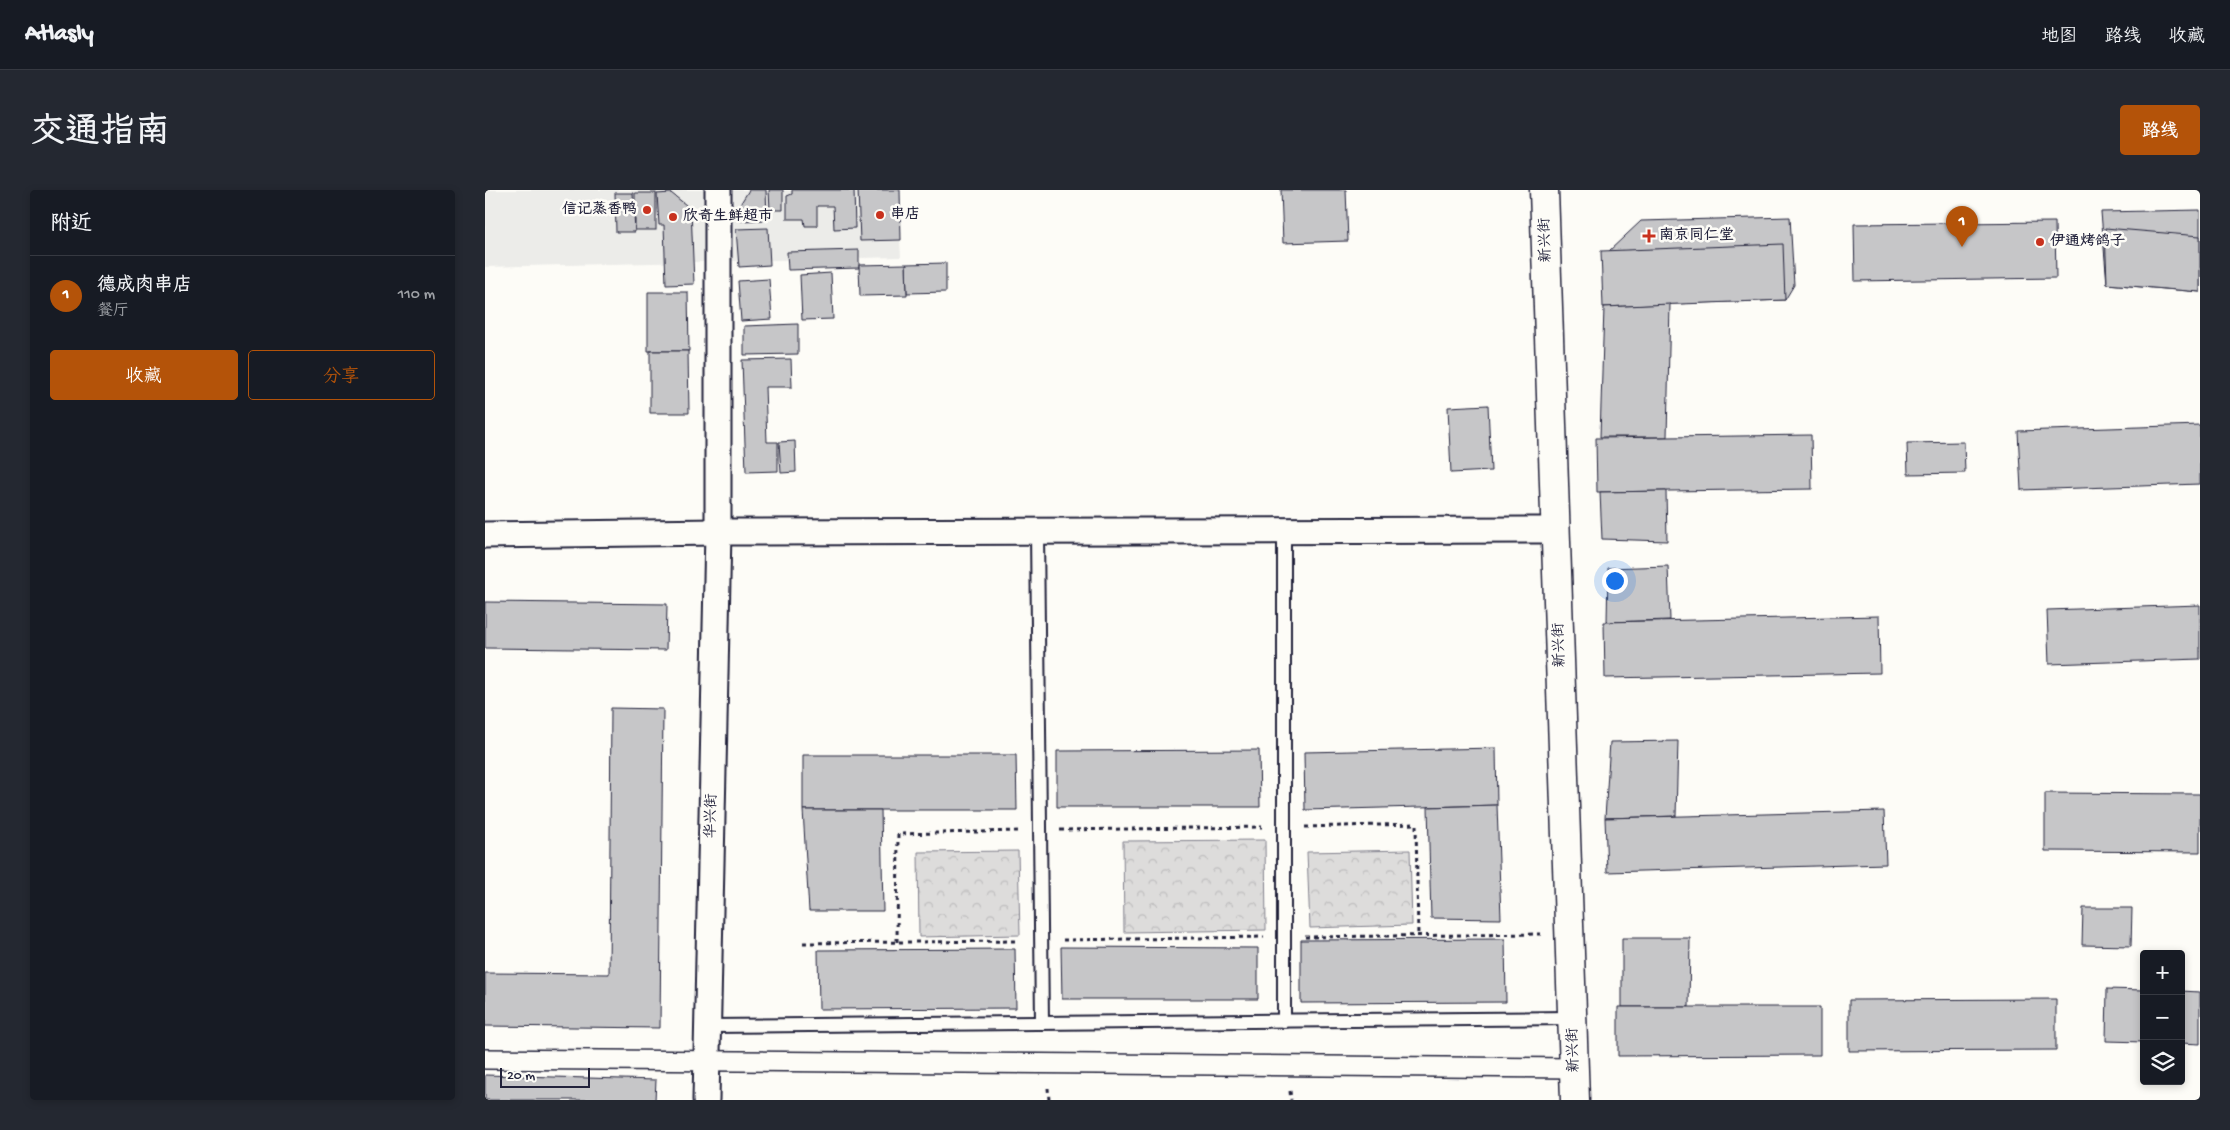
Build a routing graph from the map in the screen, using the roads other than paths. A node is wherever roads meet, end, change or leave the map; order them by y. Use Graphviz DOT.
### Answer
graph roads {
  1 [pos="718,190"];
  2 [pos="1544,190"];
  3 [pos="1556,530"];
  4 [pos="1037,531"];
  5 [pos="1284,531"];
  6 [pos="718,532"];
  7 [pos="485,535"];
  8 [pos="1573,1018"];
  9 [pos="1284,1021"];
  10 [pos="1042,1023"];
  11 [pos="708,1026"];
  12 [pos="485,1059"];
  13 [pos="707,1061"];
  14 [pos="1575,1068"];
  15 [pos="706,1100"];
  16 [pos="1575,1100"];
  1 -- 6 [label="street, 华兴街"];
  2 -- 3 [label="street, 新兴街"];
  3 -- 5 [label="street"];
  3 -- 8 [label="street, 新兴街"];
  4 -- 5 [label="street"];
  4 -- 6 [label="street"];
  4 -- 10 [label="lane"];
  5 -- 9 [label="lane"];
  6 -- 7 [label="street"];
  6 -- 11 [label="street, 华兴街"];
  8 -- 9 [label="lane"];
  8 -- 14 [label="street, 新兴街"];
  9 -- 10 [label="lane"];
  10 -- 11 [label="lane"];
  11 -- 13 [label="street, 华兴街"];
  12 -- 13 [label="street"];
  13 -- 14 [label="street"];
  13 -- 15 [label="street, 华兴街"];
  14 -- 16 [label="street, 新兴街"];
}
